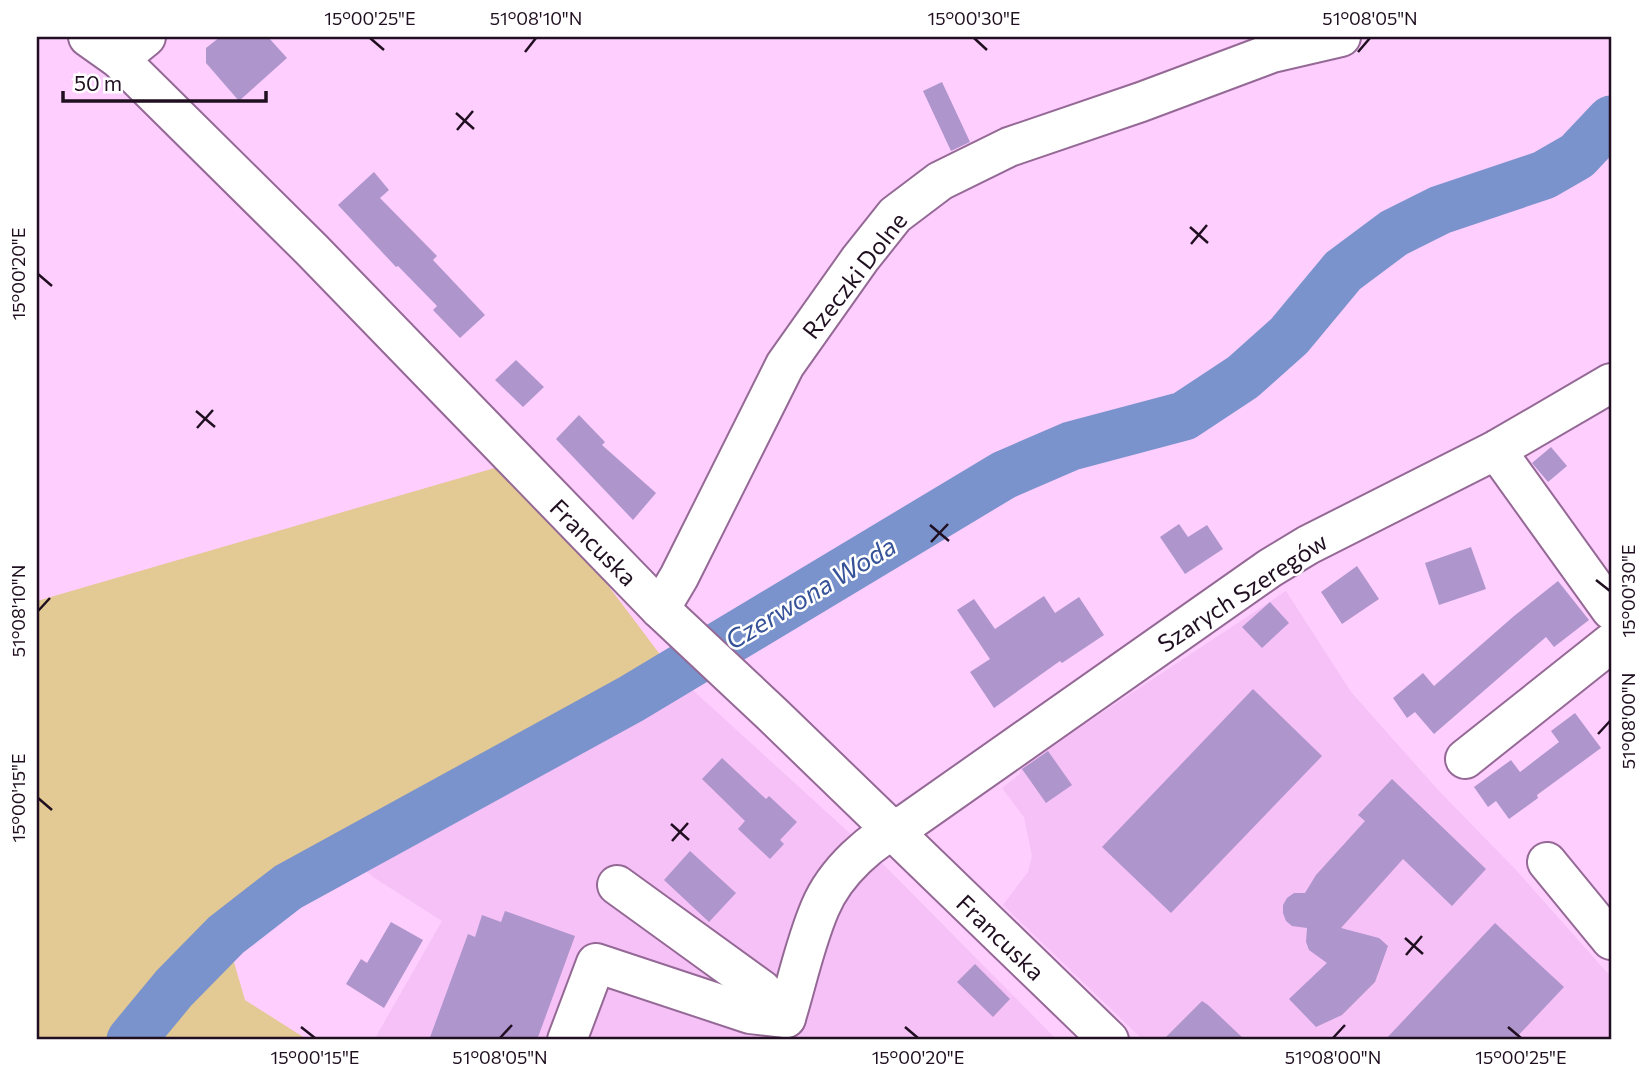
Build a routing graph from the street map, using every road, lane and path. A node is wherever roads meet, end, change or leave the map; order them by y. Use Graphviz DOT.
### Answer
graph roads {
  1 [pos="88,37"];
  2 [pos="1341,37"];
  3 [pos="133,48"];
  4 [pos="1611,383"];
  5 [pos="1496,450"];
  6 [pos="1611,610"];
  7 [pos="672,620"];
  8 [pos="1611,643"];
  9 [pos="1465,759"];
  10 [pos="890,830"];
  11 [pos="1547,862"];
  12 [pos="617,885"];
  13 [pos="1611,940"];
  14 [pos="788,1033"];
  15 [pos="567,1040"];
  16 [pos="1109,1040"];
  1 -- 3 [label="street, Francuska"];
  2 -- 7 [label="street, Rzeczki Dolne"];
  3 -- 7 [label="street, Francuska"];
  4 -- 5 [label="street, Szarych Szeregów"];
  5 -- 6 [label="street"];
  5 -- 10 [label="street, Szarych Szeregów"];
  7 -- 10 [label="street, Francuska"];
  8 -- 9 [label="street"];
  10 -- 14 [label="street, Szarych Szeregów"];
  10 -- 16 [label="street, Francuska"];
  11 -- 13 [label="street"];
  12 -- 14 [label="street"];
  14 -- 15 [label="street"];
}
